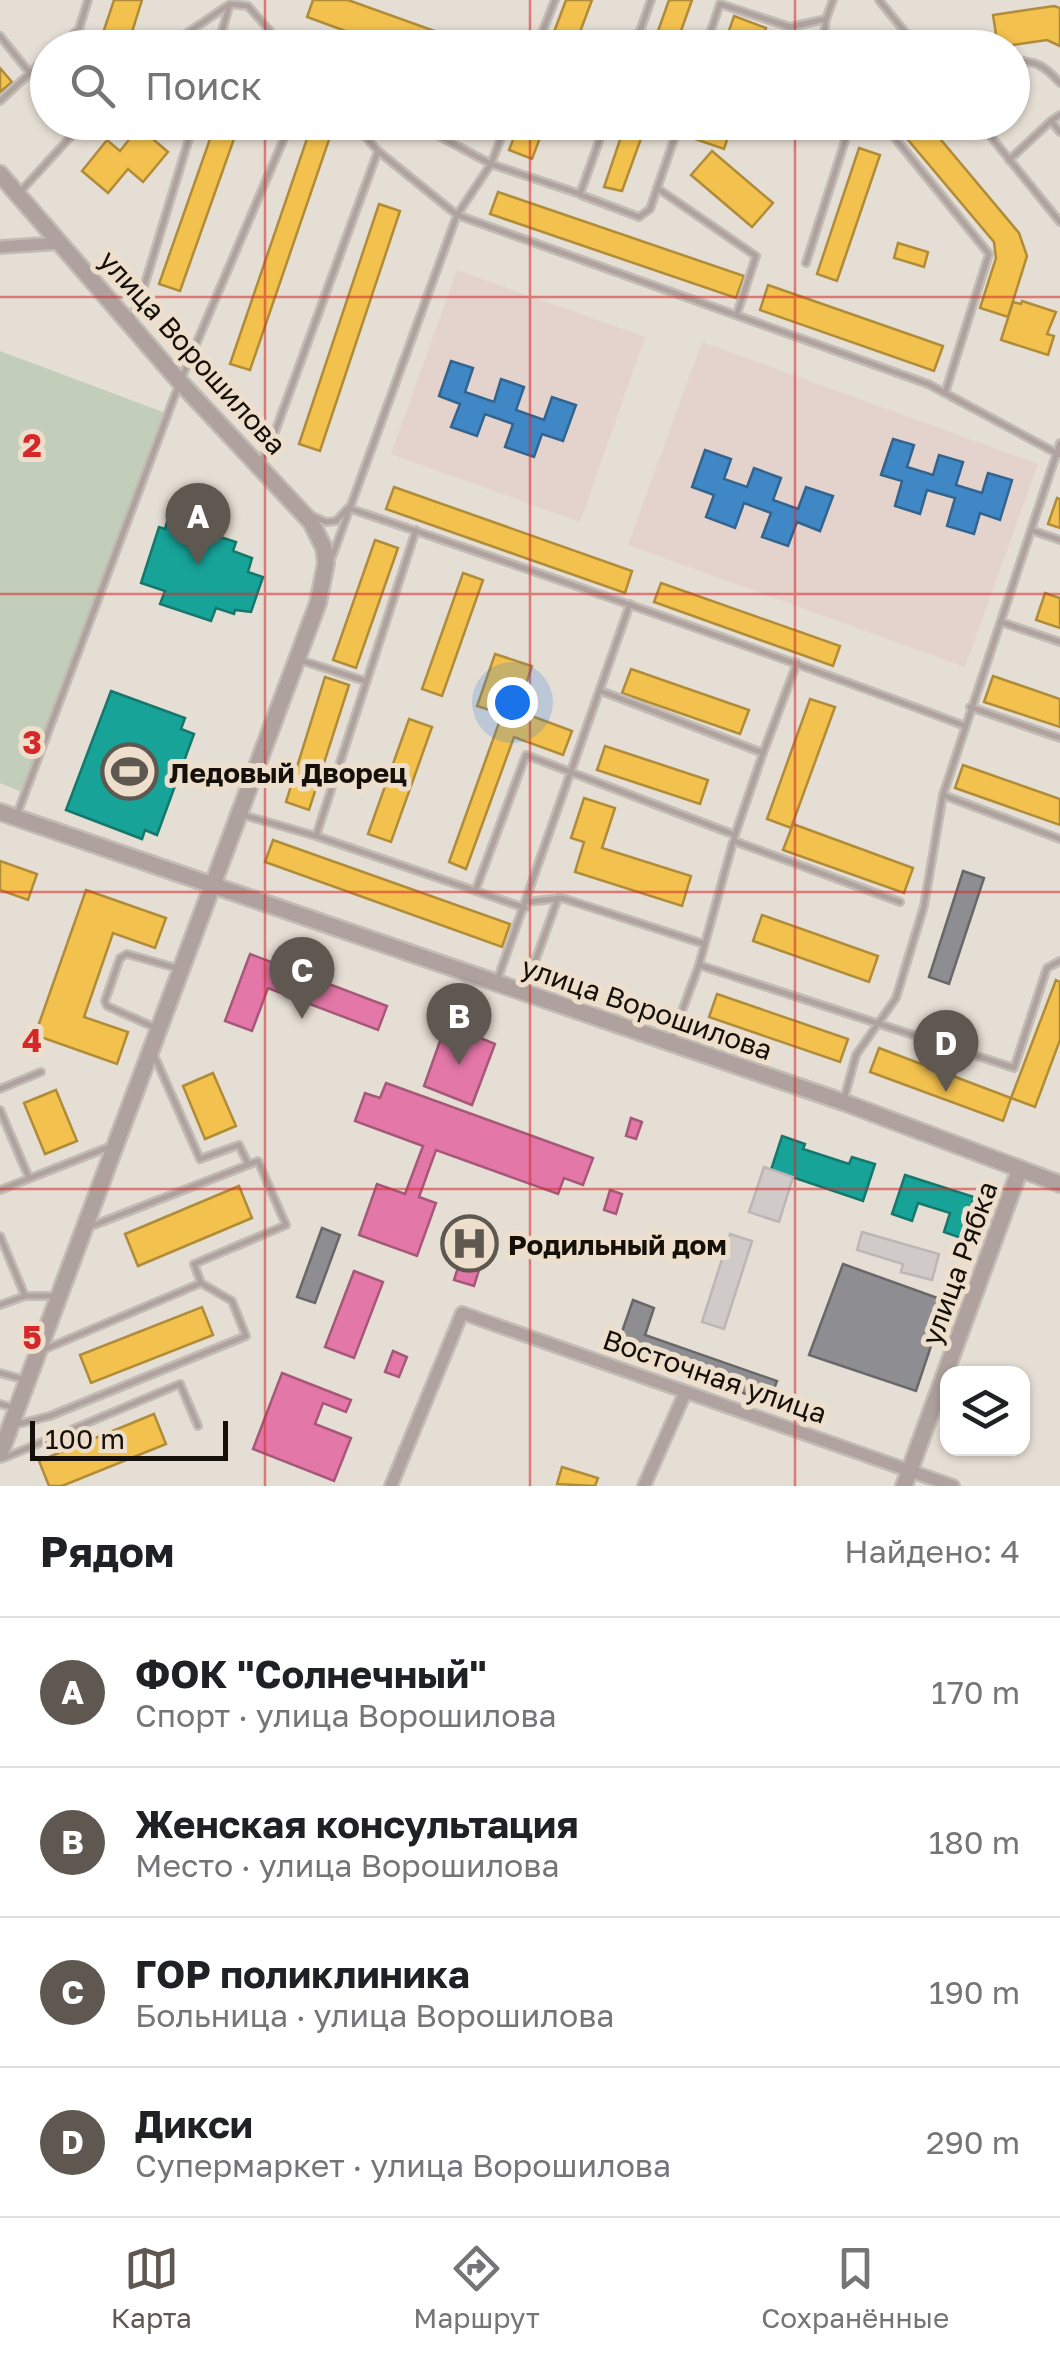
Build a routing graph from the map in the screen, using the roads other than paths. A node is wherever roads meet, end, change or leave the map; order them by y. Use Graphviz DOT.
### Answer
graph roads {
  1 [pos="88,0"];
  2 [pos="555,0"];
  3 [pos="651,0"];
  4 [pos="833,0"];
  5 [pos="879,0"];
  6 [pos="230,4"];
  7 [pos="826,19"];
  8 [pos="77,30"];
  9 [pos="192,30"];
  10 [pos="222,30"];
  11 [pos="270,30"];
  12 [pos="543,30"];
  13 [pos="640,30"];
  14 [pos="711,30"];
  15 [pos="824,30"];
  16 [pos="903,30"];
  17 [pos="0,36"];
  18 [pos="1030,61"];
  19 [pos="29,72"];
  20 [pos="1060,83"];
  21 [pos="0,102"];
  22 [pos="1060,116"];
  23 [pos="1051,121"];
  24 [pos="1060,132"];
  25 [pos="68,140"];
  26 [pos="189,140"];
  27 [pos="284,140"];
  28 [pos="368,140"];
  29 [pos="447,140"];
  30 [pos="500,140"];
  31 [pos="600,140"];
  32 [pos="674,140"];
  33 [pos="845,140"];
  34 [pos="897,140"];
  35 [pos="993,140"];
  36 [pos="378,151"];
  37 [pos="1009,160"];
  38 [pos="491,164"];
  39 [pos="0,174"];
  40 [pos="657,188"];
  41 [pos="18,194"];
  42 [pos="580,194"];
  43 [pos="456,215"];
  44 [pos="1060,222"];
  45 [pos="61,243"];
  46 [pos="0,247"];
  47 [pos="806,262"];
  48 [pos="737,314"];
  49 [pos="129,322"];
  50 [pos="180,382"];
  51 [pos="945,393"];
  52 [pos="1060,443"];
  53 [pos="1059,455"];
  54 [pos="259,463"];
  55 [pos="298,505"];
  56 [pos="348,508"];
  57 [pos="416,530"];
  58 [pos="1031,530"];
  59 [pos="1060,540"];
  60 [pos="324,579"];
  61 [pos="630,604"];
  62 [pos="1000,622"];
  63 [pos="1060,642"];
  64 [pos="297,659"];
  65 [pos="797,663"];
  66 [pos="366,682"];
  67 [pos="601,691"];
  68 [pos="970,707"];
  69 [pos="964,726"];
  70 [pos="1060,738"];
  71 [pos="763,753"];
  72 [pos="569,772"];
  73 [pos="943,795"];
  74 [pos="241,814"];
  75 [pos="8,815"];
  76 [pos="316,836"];
  77 [pos="734,838"];
  78 [pos="1060,839"];
  79 [pos="216,884"];
  80 [pos="476,889"];
  81 [pos="558,898"];
  82 [pos="900,902"];
  83 [pos="526,905"];
  84 [pos="704,944"];
  85 [pos="1060,962"];
  86 [pos="698,965"];
  87 [pos="182,970"];
  88 [pos="496,983"];
  89 [pos="524,992"];
  90 [pos="879,1022"];
  91 [pos="160,1029"];
  92 [pos="670,1044"];
  93 [pos="152,1050"];
  94 [pos="41,1072"];
  95 [pos="0,1089"];
  96 [pos="843,1102"];
  97 [pos="0,1110"];
  98 [pos="112,1146"];
  99 [pos="248,1164"];
  100 [pos="1020,1169"];
  101 [pos="29,1178"];
  102 [pos="1059,1179"];
  103 [pos="0,1190"];
  104 [pos="82,1230"];
  105 [pos="0,1236"];
  106 [pos="202,1283"];
  107 [pos="25,1296"];
  108 [pos="59,1296"];
  109 [pos="0,1305"];
  110 [pos="40,1351"];
  111 [pos="0,1374"];
  112 [pos="28,1380"];
  113 [pos="686,1393"];
  114 [pos="0,1404"];
  115 [pos="17,1409"];
  116 [pos="11,1426"];
  117 [pos="198,1426"];
  118 [pos="0,1457"];
  119 [pos="908,1478"];
  120 [pos="391,1486"];
  121 [pos="644,1486"];
  122 [pos="953,1486"];
  1 -- 8 [label="lane"];
  2 -- 12 [label="lane"];
  3 -- 13 [label="lane"];
  4 -- 7 [label="lane"];
  5 -- 16 [label="lane"];
  6 -- 9 [label="lane"];
  6 -- 10 [label="lane"];
  6 -- 11 [label="lane"];
  7 -- 14 [label="lane"];
  7 -- 15 [label="lane"];
  17 -- 19 [label="lane"];
  18 -- 20 [label="lane"];
  19 -- 21 [label="lane"];
  22 -- 23 [label="lane"];
  23 -- 24 [label="lane"];
  23 -- 37 [label="lane"];
  25 -- 41 [label="lane"];
  26 -- 49 [label="lane"];
  27 -- 50 [label="lane"];
  28 -- 36 [label="lane"];
  29 -- 38 [label="lane"];
  30 -- 38 [label="lane"];
  31 -- 42 [label="lane"];
  32 -- 40 [label="lane"];
  33 -- 47 [label="lane"];
  34 -- 51 [label="lane"];
  35 -- 37 [label="lane"];
  36 -- 43 [label="lane"];
  36 -- 54 [label="lane"];
  37 -- 44 [label="lane"];
  38 -- 42 [label="lane"];
  38 -- 43 [label="lane"];
  39 -- 41 [label="main road, улица Ворошилова"];
  40 -- 42 [label="lane"];
  40 -- 48 [label="lane"];
  41 -- 45 [label="main road, улица Ворошилова"];
  43 -- 48 [label="lane"];
  43 -- 56 [label="lane"];
  45 -- 46 [label="street, улица Ворошилова"];
  45 -- 49 [label="main road, улица Ворошилова"];
  48 -- 51 [label="lane"];
  49 -- 50 [label="main road, улица Ворошилова"];
  50 -- 54 [label="main road, улица Ворошилова"];
  50 -- 75 [label="lane"];
  51 -- 53 [label="lane"];
  52 -- 53 [label="lane"];
  53 -- 58 [label="lane"];
  54 -- 55 [label="main road, улица Ворошилова"];
  55 -- 56 [label="lane"];
  55 -- 60 [label="main road, улица Ворошилова"];
  56 -- 57 [label="lane"];
  56 -- 60 [label="lane"];
  57 -- 61 [label="lane"];
  57 -- 66 [label="lane"];
  58 -- 59 [label="lane"];
  58 -- 62 [label="lane"];
  60 -- 64 [label="main road"];
  61 -- 65 [label="lane"];
  61 -- 67 [label="lane"];
  62 -- 63 [label="lane"];
  62 -- 68 [label="lane"];
  64 -- 66 [label="lane"];
  64 -- 74 [label="main road"];
  65 -- 69 [label="lane"];
  65 -- 71 [label="lane"];
  66 -- 76 [label="lane"];
  67 -- 71 [label="lane"];
  67 -- 72 [label="lane"];
  68 -- 69 [label="lane"];
  68 -- 70 [label="lane"];
  69 -- 73 [label="lane"];
  71 -- 77 [label="lane"];
  72 -- 77 [label="lane"];
  72 -- 80 [label="lane"];
  72 -- 83 [label="lane"];
  73 -- 78 [label="lane"];
  73 -- 90 [label="lane"];
  74 -- 76 [label="lane"];
  74 -- 79 [label="main road"];
  75 -- 79 [label="main road, улица Ворошилова"];
  76 -- 80 [label="lane"];
  77 -- 82 [label="lane"];
  77 -- 84 [label="lane"];
  79 -- 87 [label="main road"];
  79 -- 88 [label="main road, улица Ворошилова"];
  80 -- 83 [label="lane"];
  81 -- 83 [label="lane"];
  81 -- 84 [label="lane"];
  81 -- 89 [label="lane"];
  83 -- 88 [label="lane"];
  84 -- 86 [label="lane"];
  85 -- 90 [label="lane"];
  86 -- 90 [label="lane"];
  86 -- 92 [label="lane"];
  87 -- 91 [label="main road"];
  87 -- 91 [label="lane"];
  88 -- 89 [label="main road, улица Ворошилова"];
  89 -- 92 [label="main road, улица Ворошилова"];
  90 -- 96 [label="lane"];
  91 -- 93 [label="main road"];
  92 -- 96 [label="main road, улица Ворошилова"];
  93 -- 98 [label="main road"];
  93 -- 99 [label="lane"];
  94 -- 95 [label="lane"];
  96 -- 100 [label="main road, улица Ворошилова"];
  97 -- 101 [label="lane"];
  98 -- 101 [label="lane"];
  98 -- 104 [label="main road"];
  99 -- 104 [label="lane"];
  99 -- 106 [label="lane"];
  100 -- 102 [label="main road, улица Ворошилова"];
  100 -- 119 [label="main road, улица Рябка"];
  101 -- 103 [label="lane"];
  104 -- 108 [label="main road"];
  105 -- 107 [label="lane"];
  106 -- 110 [label="lane"];
  106 -- 116 [label="lane"];
  107 -- 108 [label="lane"];
  107 -- 109 [label="lane"];
  108 -- 110 [label="main road"];
  110 -- 112 [label="main road"];
  111 -- 112 [label="lane"];
  112 -- 115 [label="main road"];
  113 -- 119 [label="street, Восточная улица"];
  113 -- 120 [label="street, Восточная улица"];
  113 -- 121 [label="street"];
  114 -- 115 [label="lane"];
  115 -- 116 [label="main road"];
  116 -- 118 [label="main road"];
  117 -- 118 [label="lane"];
  119 -- 122 [label="street, Восточная улица"];
}
